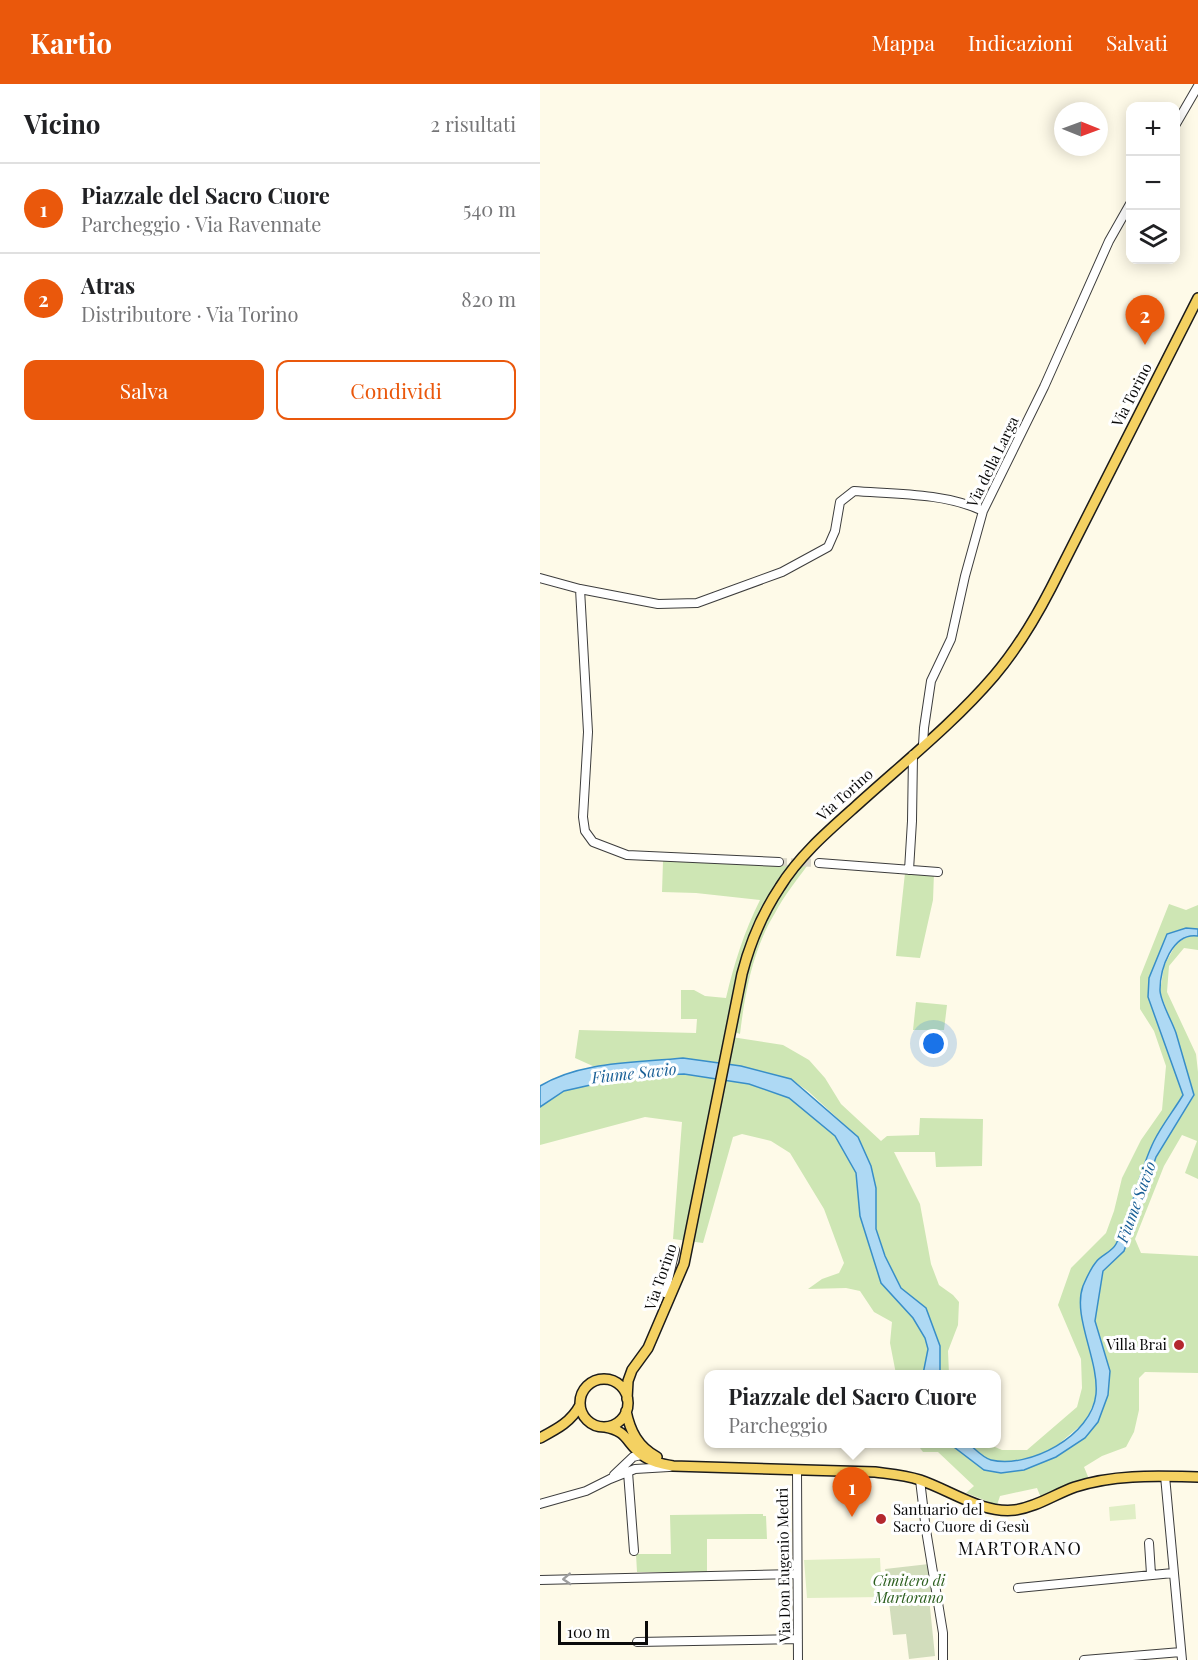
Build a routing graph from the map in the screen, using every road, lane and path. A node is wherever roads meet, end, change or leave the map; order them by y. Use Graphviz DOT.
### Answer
graph roads {
  1 [pos="1198,86"];
  2 [pos="1180,117"];
  3 [pos="1127,210"];
  4 [pos="1198,298"];
  5 [pos="983,511"];
  6 [pos="540,578"];
  7 [pos="580,589"];
  8 [pos="923,745"];
  9 [pos="913,755"];
  10 [pos="779,862"];
  11 [pos="819,863"];
  12 [pos="909,870"];
  13 [pos="938,872"];
  14 [pos="675,1250"];
  15 [pos="671,1272"];
  16 [pos="676,1285"];
  17 [pos="665,1293"];
  18 [pos="632,1370"];
  19 [pos="608,1379"];
  20 [pos="627,1399"];
  21 [pos="580,1405"];
  22 [pos="626,1411"];
  23 [pos="593,1424"];
  24 [pos="605,1426"];
  25 [pos="561,1427"];
  26 [pos="540,1438"];
  27 [pos="632,1444"];
  28 [pos="644,1453"];
  29 [pos="628,1462"];
  30 [pos="673,1466"];
  31 [pos="697,1467"];
  32 [pos="797,1470"];
  33 [pos="632,1471"];
  34 [pos="1165,1476"];
  35 [pos="1198,1477"];
  36 [pos="610,1479"];
  37 [pos="920,1480"];
  38 [pos="540,1504"];
  39 [pos="1149,1543"];
  40 [pos="634,1551"];
  41 [pos="1173,1573"];
  42 [pos="797,1574"];
  43 [pos="1151,1574"];
  44 [pos="540,1580"];
  45 [pos="1018,1588"];
  46 [pos="798,1639"];
  47 [pos="637,1642"];
  48 [pos="1182,1656"];
  49 [pos="798,1660"];
  50 [pos="943,1660"];
  51 [pos="1084,1660"];
  1 -- 2 [label="street"];
  3 -- 5 [label="street, Via della Larga"];
  4 -- 8 [label="main road, Via Torino"];
  5 -- 7 [label="street"];
  5 -- 8 [label="street, Via della Larga"];
  6 -- 7 [label="street"];
  7 -- 10 [label="street"];
  8 -- 9 [label="main road, Via Torino"];
  9 -- 12 [label="street"];
  9 -- 16 [label="main road, Via Torino"];
  11 -- 12 [label="street"];
  12 -- 13 [label="street"];
  14 -- 15 [label="street"];
  15 -- 16 [label="street"];
  15 -- 17 [label="street"];
  16 -- 18 [label="main road, Via Torino"];
  18 -- 19 [label="main road"];
  18 -- 20 [label="main road, Via Torino"];
  19 -- 20 [label="main road"];
  19 -- 21 [label="main road"];
  20 -- 22 [label="main road"];
  21 -- 23 [label="main road"];
  21 -- 25 [label="main road"];
  22 -- 24 [label="main road"];
  22 -- 28 [label="main road"];
  23 -- 24 [label="main road"];
  23 -- 25 [label="main road"];
  24 -- 27 [label="main road"];
  25 -- 26 [label="main road"];
  27 -- 28 [label="main road"];
  27 -- 29 [label="street"];
  28 -- 29 [label="street"];
  28 -- 30 [label="main road"];
  28 -- 31 [label="main road"];
  28 -- 33 [label="street"];
  29 -- 36 [label="street"];
  30 -- 31 [label="main road"];
  30 -- 33 [label="street"];
  31 -- 32 [label="main road"];
  32 -- 37 [label="main road"];
  32 -- 42 [label="street, Via Don Eugenio Medri"];
  33 -- 36 [label="street"];
  33 -- 40 [label="street"];
  34 -- 35 [label="main road"];
  34 -- 37 [label="main road"];
  34 -- 41 [label="street"];
  36 -- 38 [label="street"];
  37 -- 50 [label="street"];
  39 -- 43 [label="street"];
  41 -- 43 [label="street"];
  41 -- 48 [label="street"];
  42 -- 44 [label="street, one-way"];
  42 -- 46 [label="street, Via Don Eugenio Medri"];
  43 -- 45 [label="street"];
  46 -- 47 [label="street"];
  46 -- 49 [label="street, Via Don Eugenio Medri"];
  48 -- 51 [label="street"];
}
